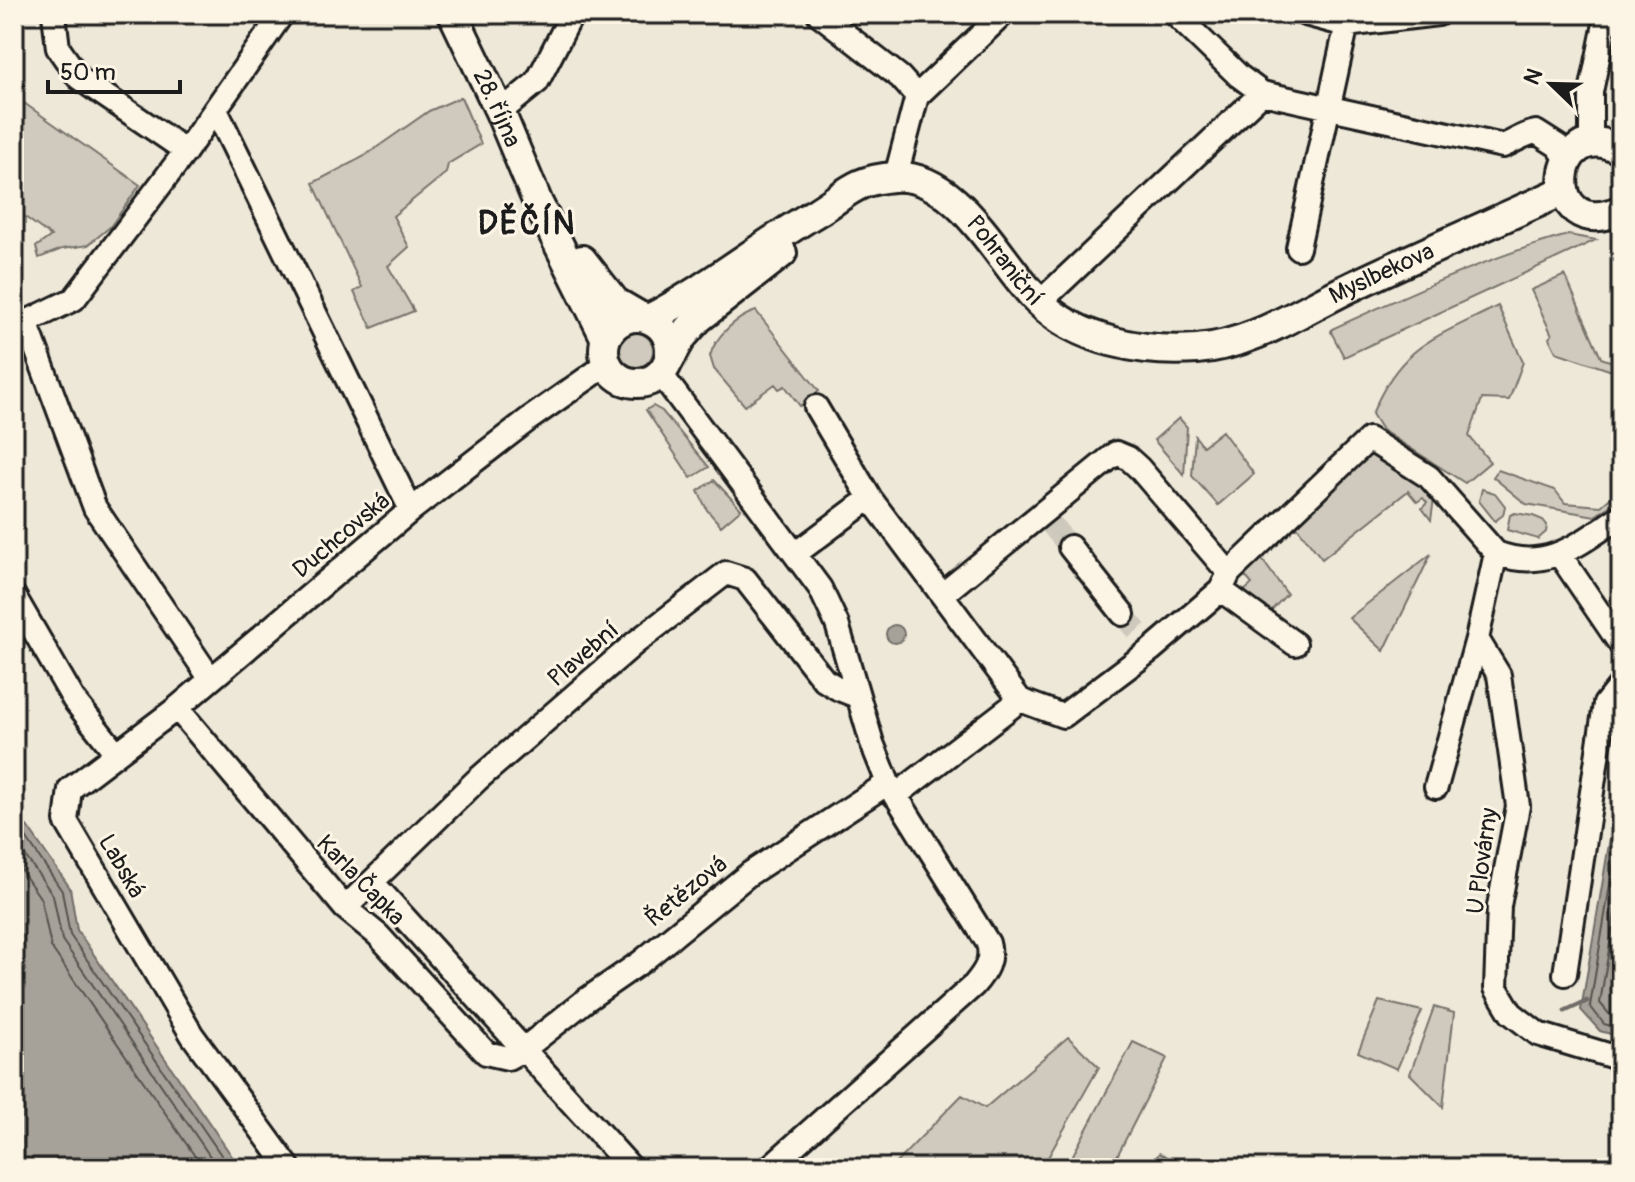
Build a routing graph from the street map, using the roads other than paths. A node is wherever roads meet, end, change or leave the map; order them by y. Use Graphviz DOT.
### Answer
graph roads {
  1 [pos="54,14"];
  2 [pos="282,14"];
  3 [pos="453,14"];
  4 [pos="572,14"];
  5 [pos="819,14"];
  6 [pos="1003,14"];
  7 [pos="1175,14"];
  8 [pos="1305,14"];
  9 [pos="1438,14"];
  10 [pos="1607,14"];
  11 [pos="1348,19"];
  12 [pos="1262,93"];
  13 [pos="917,96"];
  14 [pos="1329,107"];
  15 [pos="216,110"];
  16 [pos="500,112"];
  17 [pos="1591,143"];
  18 [pos="1621,150"];
  19 [pos="186,151"];
  20 [pos="1567,159"];
  21 [pos="896,176"];
  22 [pos="1563,191"];
  23 [pos="538,203"];
  24 [pos="823,209"];
  25 [pos="1621,210"];
  26 [pos="1298,248"];
  27 [pos="1039,303"];
  28 [pos="644,317"];
  29 [pos="20,325"];
  30 [pos="605,337"];
  31 [pos="1198,349"];
  32 [pos="606,365"];
  33 [pos="665,367"];
  34 [pos="816,407"];
  35 [pos="870,498"];
  36 [pos="411,510"];
  37 [pos="1621,516"];
  38 [pos="1070,547"];
  39 [pos="1496,553"];
  40 [pos="795,554"];
  41 [pos="1560,555"];
  42 [pos="1225,582"];
  43 [pos="943,594"];
  44 [pos="14,596"];
  45 [pos="1123,614"];
  46 [pos="1477,639"];
  47 [pos="1295,644"];
  48 [pos="1621,645"];
  49 [pos="210,678"];
  50 [pos="1621,684"];
  51 [pos="857,696"];
  52 [pos="1020,700"];
  53 [pos="177,708"];
  54 [pos="116,753"];
  55 [pos="1436,787"];
  56 [pos="892,789"];
  57 [pos="372,882"];
  58 [pos="345,908"];
  59 [pos="1565,974"];
  60 [pos="524,1049"];
  61 [pos="1621,1059"];
  62 [pos="289,1168"];
  63 [pos="631,1168"];
  64 [pos="769,1168"];
  1 -- 19 [label="street"];
  2 -- 15 [label="street"];
  3 -- 16 [label="main road, 28. října"];
  4 -- 16 [label="street"];
  5 -- 13 [label="street"];
  6 -- 13 [label="street"];
  7 -- 12 [label="street"];
  8 -- 11 [label="street"];
  9 -- 11 [label="street"];
  10 -- 17 [label="street"];
  11 -- 14 [label="street"];
  12 -- 14 [label="street"];
  12 -- 27 [label="street"];
  13 -- 21 [label="street"];
  14 -- 20 [label="street"];
  14 -- 26 [label="street"];
  15 -- 19 [label="street"];
  15 -- 36 [label="street"];
  16 -- 23 [label="main road, 28. října"];
  17 -- 18 [label="main road"];
  17 -- 20 [label="main road"];
  19 -- 29 [label="street"];
  20 -- 22 [label="main road"];
  21 -- 24 [label="main road, Pohraniční"];
  21 -- 27 [label="main road, Pohraniční"];
  22 -- 25 [label="main road"];
  22 -- 31 [label="main road, Myslbekova"];
  23 -- 28 [label="main road, 28. října"];
  23 -- 30 [label="main road, 28. října"];
  24 -- 28 [label="main road, Pohraniční"];
  24 -- 33 [label="main road, Pohraniční"];
  27 -- 31 [label="main road, Pohraniční"];
  28 -- 30 [label="main road"];
  28 -- 33 [label="main road"];
  29 -- 49 [label="street"];
  30 -- 32 [label="main road"];
  32 -- 33 [label="main road"];
  32 -- 36 [label="street, Duchcovská"];
  33 -- 40 [label="street"];
  34 -- 35 [label="street"];
  35 -- 40 [label="street"];
  35 -- 43 [label="street"];
  36 -- 49 [label="street, Duchcovská"];
  37 -- 41 [label="street"];
  38 -- 45 [label="street"];
  39 -- 41 [label="street"];
  39 -- 42 [label="street"];
  39 -- 46 [label="street"];
  40 -- 51 [label="street"];
  41 -- 48 [label="street"];
  42 -- 43 [label="street"];
  42 -- 47 [label="street"];
  42 -- 52 [label="street"];
  43 -- 52 [label="street"];
  44 -- 54 [label="street"];
  46 -- 55 [label="street"];
  46 -- 61 [label="street, U Plovárny"];
  49 -- 53 [label="street, Duchcovská"];
  50 -- 59 [label="street"];
  51 -- 56 [label="street"];
  51 -- 57 [label="street, Plavební"];
  52 -- 56 [label="street, Řetězová"];
  53 -- 54 [label="street, Duchcovská"];
  53 -- 58 [label="street, Karla Čapka"];
  54 -- 62 [label="street, Labská"];
  56 -- 60 [label="street, Řetězová"];
  56 -- 64 [label="street"];
  57 -- 58 [label="street, Plavební"];
  57 -- 60 [label="street, Karla Čapka"];
  58 -- 60 [label="street, Karla Čapka"];
  60 -- 63 [label="street, Karla Čapka"];
}
